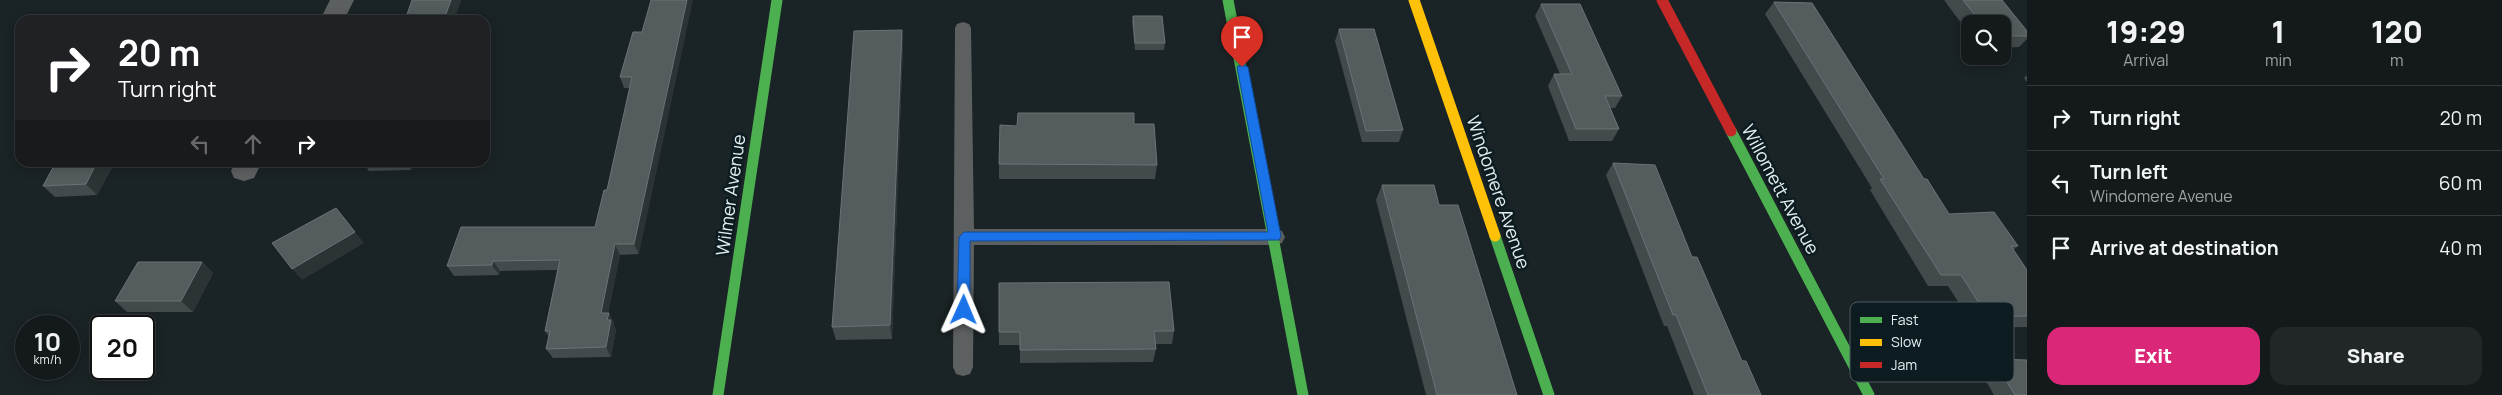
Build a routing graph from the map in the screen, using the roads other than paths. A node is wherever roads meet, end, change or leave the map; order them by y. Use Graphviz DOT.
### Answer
graph roads {
  1 [pos="342,0"];
  2 [pos="777,0"];
  3 [pos="1228,0"];
  4 [pos="1414,0"];
  5 [pos="1662,0"];
  6 [pos="334,15"];
  7 [pos="963,28"];
  8 [pos="1275,236"];
  9 [pos="964,237"];
  10 [pos="1850,359"];
  11 [pos="963,367"];
  12 [pos="1862,382"];
  13 [pos="718,395"];
  14 [pos="1303,395"];
  15 [pos="1549,395"];
  16 [pos="1869,395"];
  1 -- 6 [label="street"];
  2 -- 13 [label="street, Wilmer Avenue"];
  3 -- 8 [label="street"];
  4 -- 15 [label="street, Windomere Avenue"];
  5 -- 10 [label="street, Willomett Avenue"];
  7 -- 9 [label="lane"];
  8 -- 9 [label="lane"];
  8 -- 14 [label="street"];
  9 -- 11 [label="lane"];
  12 -- 16 [label="street, Willomett Avenue"];
}
